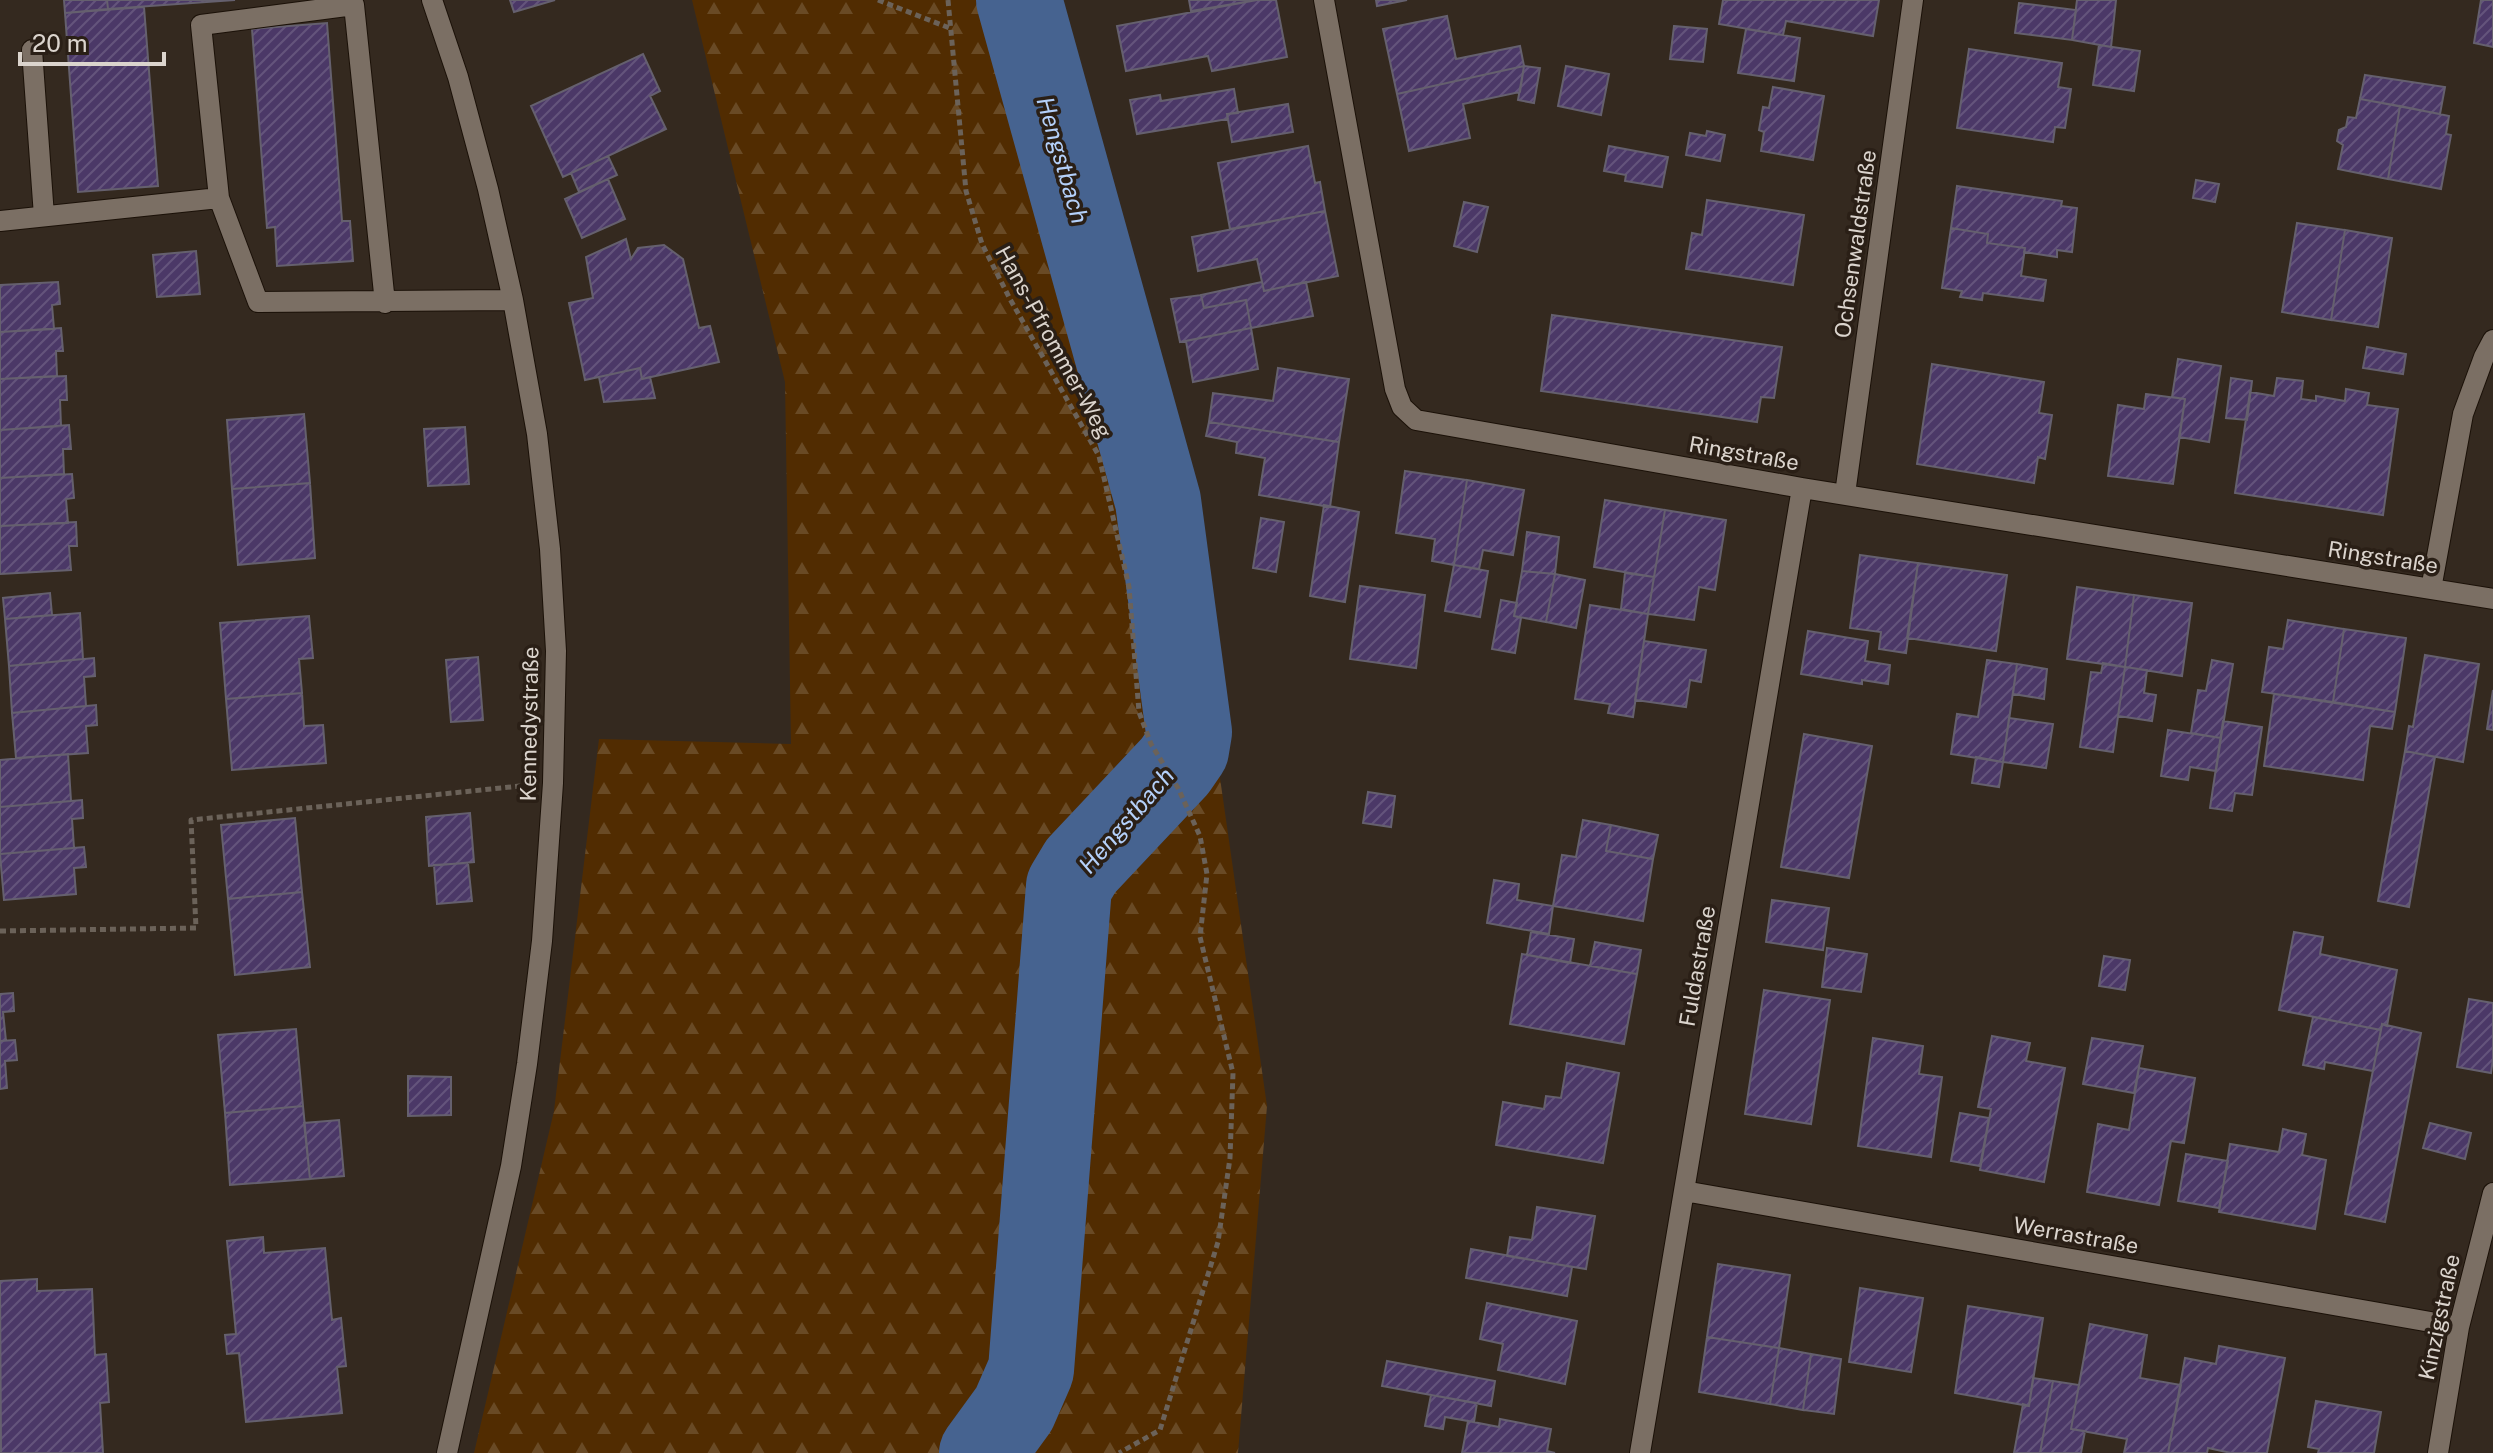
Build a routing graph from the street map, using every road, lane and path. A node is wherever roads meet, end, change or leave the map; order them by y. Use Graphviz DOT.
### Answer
graph roads {
  1 [pos="432,0"];
  2 [pos="878,0"];
  3 [pos="948,0"];
  4 [pos="1324,0"];
  5 [pos="1913,0"];
  6 [pos="952,29"];
  7 [pos="32,50"];
  8 [pos="219,198"];
  9 [pos="44,216"];
  10 [pos="0,221"];
  11 [pos="513,300"];
  12 [pos="385,303"];
  13 [pos="2493,340"];
  14 [pos="1802,488"];
  15 [pos="1845,494"];
  16 [pos="2431,589"];
  17 [pos="2493,599"];
  18 [pos="553,783"];
  19 [pos="0,931"];
  20 [pos="1684,1191"];
  21 [pos="2493,1193"];
  22 [pos="2459,1327"];
  23 [pos="447,1453"];
  24 [pos="1119,1453"];
  25 [pos="1640,1453"];
  26 [pos="2438,1453"];
  1 -- 11 [label="street, Kennedystraße"];
  2 -- 6 [label="path"];
  3 -- 6 [label="path, Hans-Pfrommer-Weg"];
  4 -- 14 [label="street, Ringstraße"];
  5 -- 15 [label="street, Ochsenwaldstraße"];
  6 -- 24 [label="path, Hans-Pfrommer-Weg"];
  7 -- 9 [label="street"];
  8 -- 9 [label="street"];
  8 -- 12 [label="street"];
  8 -- 12 [label="street"];
  9 -- 10 [label="street"];
  11 -- 12 [label="street"];
  11 -- 18 [label="street, Kennedystraße"];
  13 -- 16 [label="street"];
  14 -- 15 [label="street, Ringstraße"];
  14 -- 20 [label="street, Fuldastraße"];
  15 -- 16 [label="street, Ringstraße"];
  16 -- 17 [label="street, Ringstraße"];
  18 -- 19 [label="path"];
  18 -- 23 [label="street, Kennedystraße"];
  20 -- 22 [label="street, Werrastraße"];
  20 -- 25 [label="street, Fuldastraße"];
  21 -- 22 [label="street, Kinzigstraße"];
  22 -- 26 [label="street, Kinzigstraße"];
}
